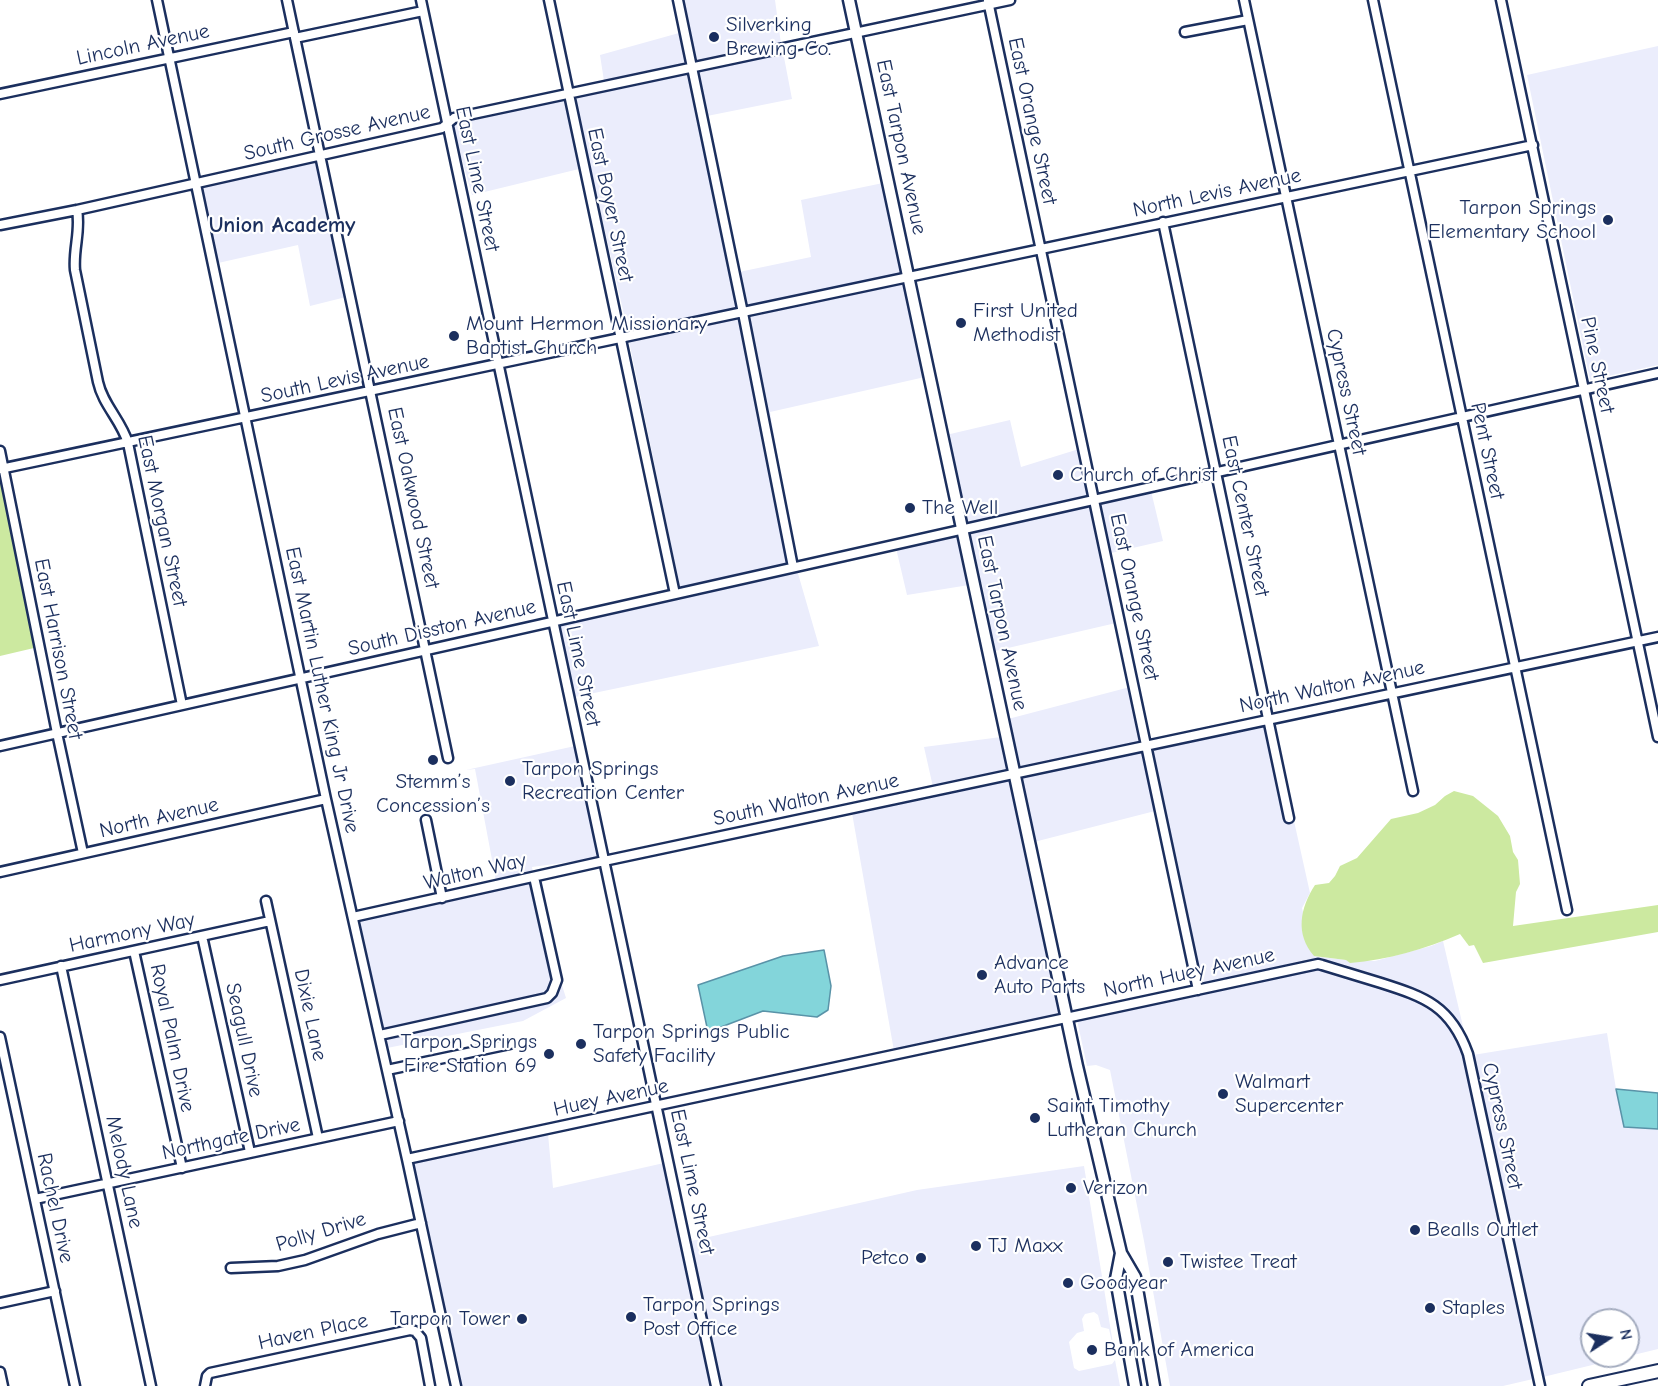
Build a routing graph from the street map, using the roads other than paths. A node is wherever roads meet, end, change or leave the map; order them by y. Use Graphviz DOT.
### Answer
graph roads {
  1 [pos="157,0"];
  2 [pos="287,0"];
  3 [pos="421,0"];
  4 [pos="549,0"];
  5 [pos="678,0"];
  6 [pos="849,0"];
  7 [pos="1010,0"];
  8 [pos="1244,0"];
  9 [pos="1373,0"];
  10 [pos="1501,0"];
  11 [pos="989,2"];
  12 [pos="423,11"];
  13 [pos="1248,20"];
  14 [pos="856,32"];
  15 [pos="1185,32"];
  16 [pos="295,35"];
  17 [pos="169,59"];
  18 [pos="692,67"];
  19 [pos="568,93"];
  20 [pos="0,94"];
  21 [pos="447,124"];
  22 [pos="1533,145"];
  23 [pos="321,155"];
  24 [pos="1410,171"];
  25 [pos="196,183"];
  26 [pos="1286,197"];
  27 [pos="77,210"];
  28 [pos="1164,222"];
  29 [pos="0,225"];
  30 [pos="1041,248"];
  31 [pos="909,276"];
  32 [pos="743,313"];
  33 [pos="620,338"];
  34 [pos="498,365"];
  35 [pos="1658,373"];
  36 [pos="1584,390"];
  37 [pos="372,391"];
  38 [pos="1461,416"];
  39 [pos="245,418"];
  40 [pos="128,443"];
  41 [pos="1338,444"];
  42 [pos="0,451"];
  43 [pos="2,468"];
  44 [pos="1217,471"];
  45 [pos="1095,499"];
  46 [pos="962,529"];
  47 [pos="792,567"];
  48 [pos="675,594"];
  49 [pos="553,622"];
  50 [pos="1658,637"];
  51 [pos="1638,641"];
  52 [pos="427,650"];
  53 [pos="1514,667"];
  54 [pos="302,678"];
  55 [pos="1391,693"];
  56 [pos="182,705"];
  57 [pos="1269,720"];
  58 [pos="57,733"];
  59 [pos="1658,736"];
  60 [pos="0,746"];
  61 [pos="1147,746"];
  62 [pos="448,758"];
  63 [pos="1014,774"];
  64 [pos="1413,791"];
  65 [pos="326,799"];
  66 [pos="1289,818"];
  67 [pos="426,820"];
  68 [pos="83,853"];
  69 [pos="604,861"];
  70 [pos="0,872"];
  71 [pos="534,877"];
  72 [pos="442,898"];
  73 [pos="266,901"];
  74 [pos="1567,910"];
  75 [pos="353,918"];
  76 [pos="270,921"];
  77 [pos="202,936"];
  78 [pos="134,951"];
  79 [pos="1318,964"];
  80 [pos="61,966"];
  81 [pos="0,980"];
  82 [pos="1198,990"];
  83 [pos="1068,1018"];
  84 [pos="380,1035"];
  85 [pos="0,1037"];
  86 [pos="510,1044"];
  87 [pos="891,1056"];
  88 [pos="387,1070"];
  89 [pos="657,1107"];
  90 [pos="399,1121"];
  91 [pos="318,1138"];
  92 [pos="250,1152"];
  93 [pos="407,1159"];
  94 [pos="182,1168"];
  95 [pos="108,1184"];
  96 [pos="35,1199"];
  97 [pos="421,1223"];
  98 [pos="1121,1253"];
  99 [pos="231,1268"];
  100 [pos="55,1292"];
  101 [pos="0,1303"];
  102 [pos="1658,1371"];
  103 [pos="0,1372"];
  104 [pos="3,1386"];
  105 [pos="75,1386"];
  106 [pos="152,1386"];
  107 [pos="205,1386"];
  108 [pos="430,1386"];
  109 [pos="455,1386"];
  110 [pos="716,1386"];
  111 [pos="1135,1386"];
  112 [pos="1154,1386"];
  113 [pos="1540,1386"];
  114 [pos="1589,1386"];
  1 -- 17 [label="street, East Martin Luther King Jr Drive"];
  2 -- 16 [label="street, East Oakwood Street"];
  3 -- 12 [label="street, East Lime Street"];
  4 -- 19 [label="street, East Boyer Street"];
  5 -- 18 [label="street"];
  6 -- 14 [label="main road, East Tarpon Avenue"];
  7 -- 11 [label="street, South Grosse Avenue"];
  8 -- 13 [label="street, Cypress Street"];
  9 -- 24 [label="street, Pent Street"];
  10 -- 22 [label="street, Pine Street"];
  11 -- 14 [label="street, South Grosse Avenue"];
  11 -- 30 [label="street, East Orange Street"];
  12 -- 16 [label="street, Lincoln Avenue"];
  12 -- 21 [label="street, East Lime Street"];
  13 -- 15 [label="street"];
  13 -- 26 [label="street, Cypress Street"];
  14 -- 18 [label="street, South Grosse Avenue"];
  14 -- 31 [label="main road, East Tarpon Avenue"];
  16 -- 17 [label="street, Lincoln Avenue"];
  16 -- 23 [label="street, East Oakwood Street"];
  17 -- 20 [label="street, Lincoln Avenue"];
  17 -- 25 [label="street, East Martin Luther King Jr Drive"];
  18 -- 19 [label="street, South Grosse Avenue"];
  18 -- 32 [label="street"];
  19 -- 21 [label="street, South Grosse Avenue"];
  19 -- 33 [label="street, East Boyer Street"];
  21 -- 23 [label="street, South Grosse Avenue"];
  21 -- 34 [label="street, East Lime Street"];
  22 -- 24 [label="street, North Levis Avenue"];
  22 -- 36 [label="street, Pine Street"];
  23 -- 25 [label="street, South Grosse Avenue"];
  23 -- 37 [label="street, East Oakwood Street"];
  24 -- 26 [label="street, North Levis Avenue"];
  24 -- 38 [label="street, Pent Street"];
  25 -- 27 [label="street, South Grosse Avenue"];
  25 -- 39 [label="street, East Martin Luther King Jr Drive"];
  26 -- 28 [label="street, North Levis Avenue"];
  26 -- 41 [label="street, Cypress Street"];
  27 -- 29 [label="street, South Grosse Avenue"];
  27 -- 40 [label="street, East Morgan Street"];
  28 -- 30 [label="street, North Levis Avenue"];
  28 -- 44 [label="street, East Center Street"];
  30 -- 31 [label="street, North Levis Avenue"];
  30 -- 45 [label="street, East Orange Street"];
  31 -- 32 [label="street, South Levis Avenue"];
  31 -- 46 [label="main road, East Tarpon Avenue"];
  32 -- 33 [label="street, South Levis Avenue"];
  32 -- 47 [label="street"];
  33 -- 34 [label="street, South Levis Avenue"];
  33 -- 48 [label="street, East Boyer Street"];
  34 -- 37 [label="street, South Levis Avenue"];
  34 -- 49 [label="street, East Lime Street"];
  35 -- 36 [label="street, South Disston Avenue"];
  36 -- 38 [label="street, South Disston Avenue"];
  36 -- 51 [label="street, Pine Street"];
  37 -- 39 [label="street, South Levis Avenue"];
  37 -- 52 [label="street, East Oakwood Street"];
  38 -- 41 [label="street, South Disston Avenue"];
  38 -- 53 [label="street, Pent Street"];
  39 -- 40 [label="street, South Levis Avenue"];
  39 -- 54 [label="street, East Martin Luther King Jr Drive"];
  40 -- 43 [label="street, South Levis Avenue"];
  40 -- 56 [label="street, East Morgan Street"];
  41 -- 44 [label="street, South Disston Avenue"];
  41 -- 55 [label="street, Cypress Street"];
  42 -- 43 [label="street, East Harrison Street"];
  43 -- 58 [label="street, East Harrison Street"];
  44 -- 45 [label="street, South Disston Avenue"];
  44 -- 57 [label="street, East Center Street"];
  45 -- 46 [label="street, South Disston Avenue"];
  45 -- 61 [label="street, East Orange Street"];
  46 -- 47 [label="street, South Disston Avenue"];
  46 -- 63 [label="main road, East Tarpon Avenue"];
  47 -- 48 [label="street, South Disston Avenue"];
  48 -- 49 [label="street, South Disston Avenue"];
  49 -- 52 [label="street, South Disston Avenue"];
  49 -- 69 [label="street, East Lime Street"];
  50 -- 51 [label="street, North Walton Avenue"];
  51 -- 53 [label="street, North Walton Avenue"];
  51 -- 59 [label="street, Pine Street"];
  52 -- 54 [label="street, South Disston Avenue"];
  52 -- 62 [label="street, East Oakwood Street"];
  53 -- 55 [label="street, North Walton Avenue"];
  53 -- 74 [label="street, Pent Street"];
  54 -- 56 [label="street, South Disston Avenue"];
  54 -- 65 [label="street, East Martin Luther King Jr Drive"];
  55 -- 57 [label="street, North Walton Avenue"];
  55 -- 64 [label="street, Cypress Street"];
  56 -- 58 [label="street, South Disston Avenue"];
  57 -- 61 [label="street, North Walton Avenue"];
  57 -- 66 [label="street, East Center Street"];
  58 -- 60 [label="street, South Disston Avenue"];
  58 -- 68 [label="street, East Harrison Street"];
  61 -- 63 [label="street, North Walton Avenue"];
  61 -- 82 [label="street, East Orange Street"];
  63 -- 69 [label="street, South Walton Avenue"];
  63 -- 83 [label="main road, East Tarpon Avenue"];
  65 -- 68 [label="street, North Avenue"];
  65 -- 75 [label="street, East Martin Luther King Jr Drive"];
  67 -- 72 [label="street"];
  68 -- 70 [label="street, North Avenue"];
  69 -- 71 [label="street, Walton Way"];
  69 -- 89 [label="street, East Lime Street"];
  71 -- 72 [label="street, Walton Way"];
  71 -- 84 [label="street"];
  72 -- 75 [label="street, Walton Way"];
  73 -- 76 [label="street, Dixie Lane"];
  75 -- 84 [label="street, East Martin Luther King Jr Drive"];
  76 -- 77 [label="street, Harmony Way"];
  76 -- 91 [label="street, Dixie Lane"];
  77 -- 78 [label="street, Harmony Way"];
  77 -- 92 [label="street, Seagull Drive"];
  78 -- 80 [label="street, Harmony Way"];
  78 -- 94 [label="street, Royal Palm Drive"];
  79 -- 82 [label="street, North Huey Avenue"];
  79 -- 113 [label="street, Cypress Street"];
  80 -- 81 [label="street, Harmony Way"];
  80 -- 95 [label="street, Melody Lane"];
  82 -- 83 [label="street, North Huey Avenue"];
  83 -- 87 [label="street, North Huey Avenue"];
  83 -- 98 [label="main road, East Tarpon Avenue"];
  84 -- 88 [label="street, East Martin Luther King Jr Drive"];
  85 -- 96 [label="street, Rachel Drive"];
  86 -- 88 [label="street"];
  87 -- 89 [label="street, Huey Avenue"];
  88 -- 90 [label="street, East Martin Luther King Jr Drive"];
  89 -- 93 [label="street, Huey Avenue"];
  89 -- 110 [label="street, East Lime Street"];
  90 -- 91 [label="street, Northgate Drive"];
  90 -- 93 [label="street, East Martin Luther King Jr Drive"];
  91 -- 92 [label="street, Northgate Drive"];
  92 -- 94 [label="street, Northgate Drive"];
  93 -- 97 [label="street, East Martin Luther King Jr Drive"];
  94 -- 95 [label="street, Northgate Drive"];
  95 -- 96 [label="street, Northgate Drive"];
  95 -- 106 [label="street, Melody Lane"];
  96 -- 100 [label="street, Rachel Drive"];
  97 -- 99 [label="street, Polly Drive"];
  97 -- 109 [label="street, East Martin Luther King Jr Drive"];
  98 -- 111 [label="main road, East Tarpon Avenue"];
  98 -- 112 [label="main road, East Tarpon Avenue"];
  100 -- 101 [label="street"];
  100 -- 105 [label="street, Rachel Drive"];
  102 -- 114 [label="highway"];
  103 -- 104 [label="street"];
  107 -- 108 [label="street, Haven Place"];
}
